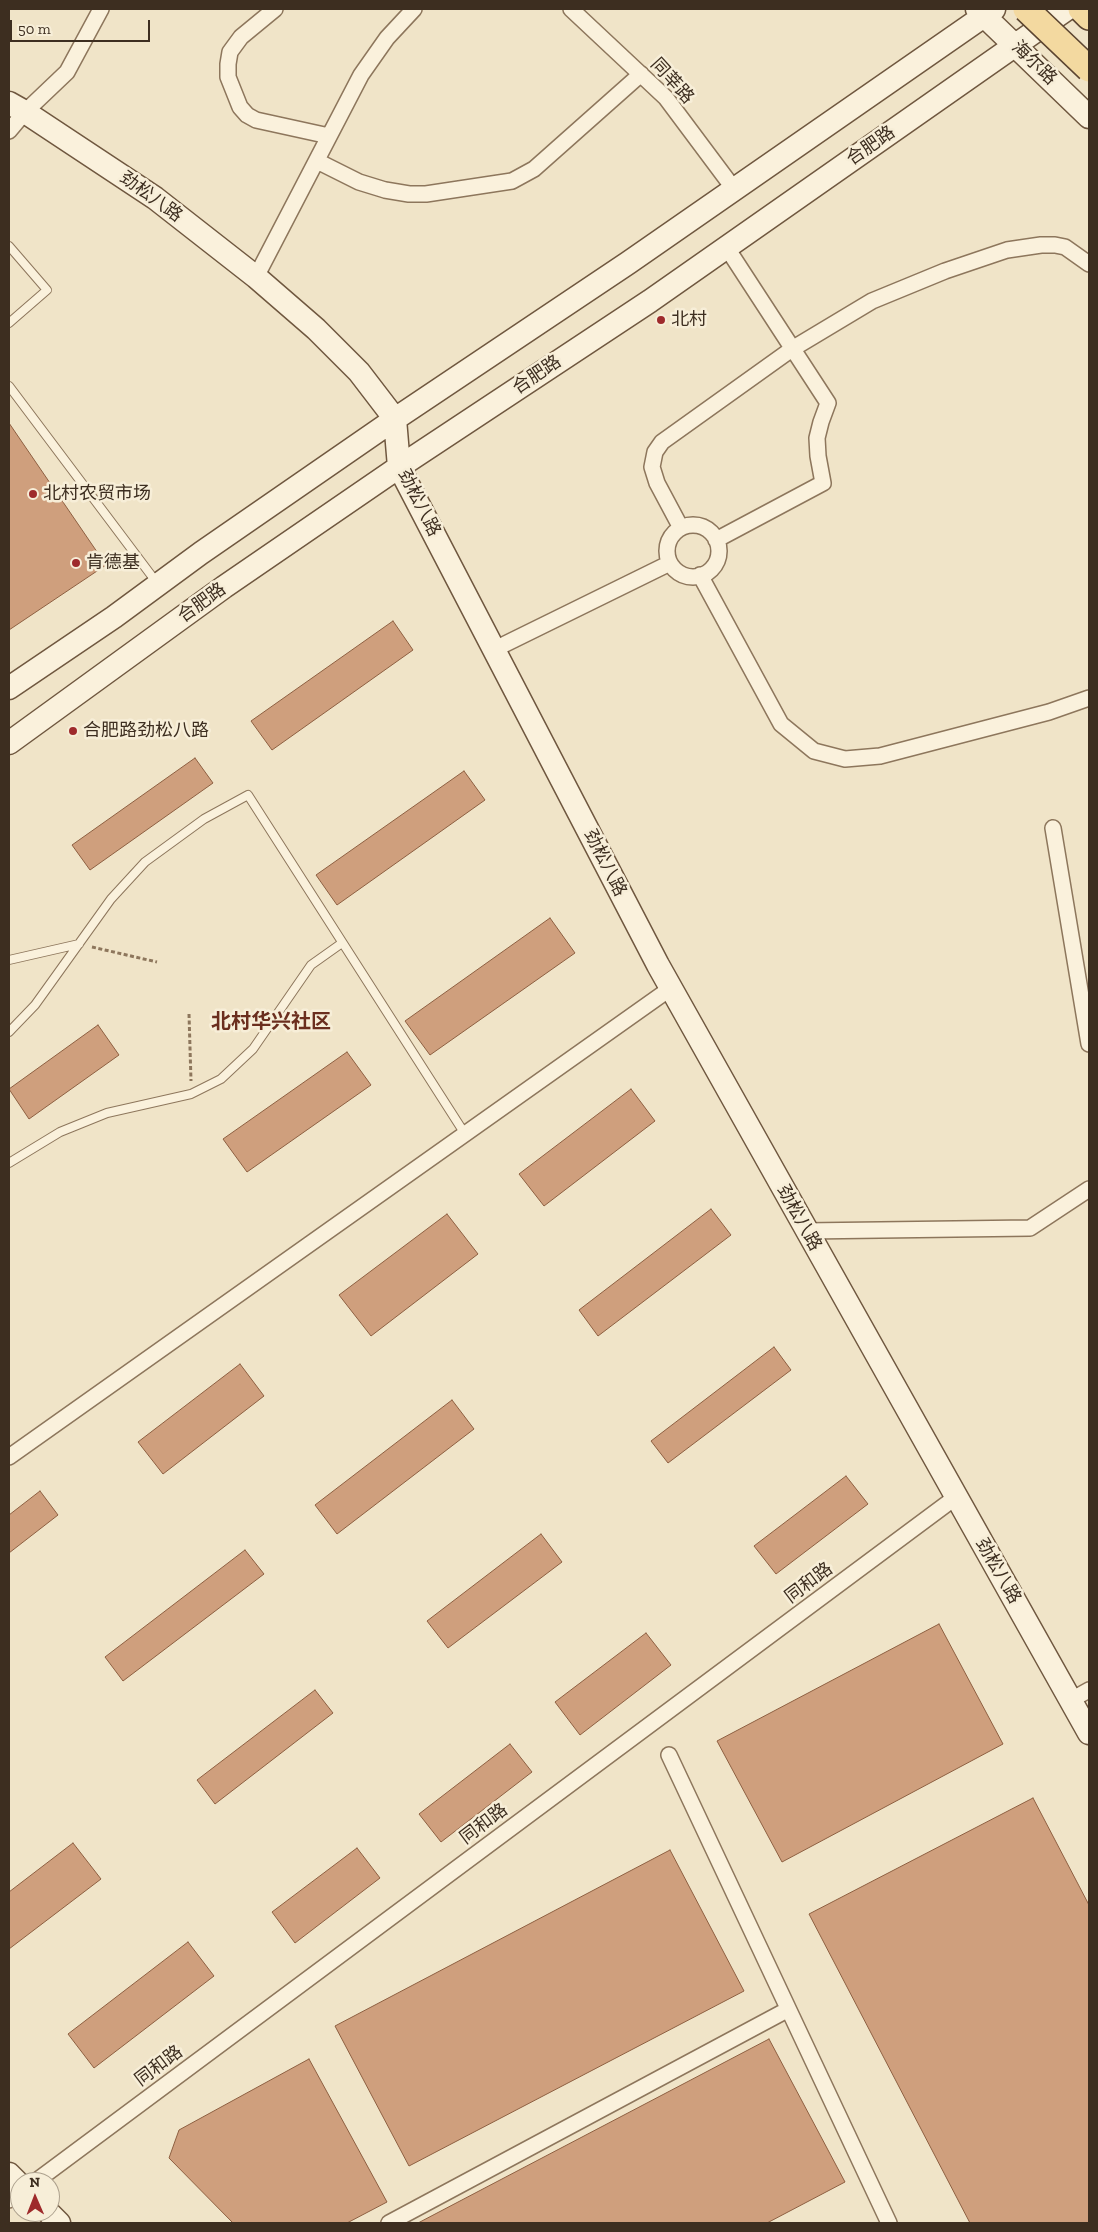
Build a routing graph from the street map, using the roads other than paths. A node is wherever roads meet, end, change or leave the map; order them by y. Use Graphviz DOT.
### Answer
graph roads {
  1 [pos="101,9"];
  2 [pos="275,9"];
  3 [pos="414,9"];
  4 [pos="571,9"];
  5 [pos="1026,9"];
  6 [pos="1067,9"];
  7 [pos="1080,9"];
  8 [pos="985,11"];
  9 [pos="1089,17"];
  10 [pos="1015,45"];
  11 [pos="1089,69"];
  12 [pos="641,74"];
  13 [pos="17,107"];
  14 [pos="1089,117"];
  15 [pos="9,131"];
  16 [pos="330,136"];
  17 [pos="317,161"];
  18 [pos="734,190"];
  19 [pos="9,246"];
  20 [pos="727,248"];
  21 [pos="1089,264"];
  22 [pos="256,277"];
  23 [pos="9,323"];
  24 [pos="792,349"];
  25 [pos="9,386"];
  26 [pos="394,419"];
  27 [pos="399,467"];
  28 [pos="681,528"];
  29 [pos="716,540"];
  30 [pos="670,563"];
  31 [pos="700,575"];
  32 [pos="158,584"];
  33 [pos="495,649"];
  34 [pos="9,688"];
  35 [pos="1089,698"];
  36 [pos="9,743"];
  37 [pos="1054,828"];
  38 [pos="342,943"];
  39 [pos="79,944"];
  40 [pos="9,960"];
  41 [pos="671,988"];
  42 [pos="9,1032"];
  43 [pos="1089,1044"];
  44 [pos="465,1134"];
  45 [pos="9,1163"];
  46 [pos="1089,1189"];
  47 [pos="805,1231"];
  48 [pos="9,1457"];
  49 [pos="956,1497"];
  50 [pos="1080,1695"];
  51 [pos="1089,1733"];
  52 [pos="669,1755"];
  53 [pos="787,2010"];
  54 [pos="48,2172"];
  55 [pos="389,2223"];
  56 [pos="889,2223"];
  1 -- 13 [label="street"];
  2 -- 16 [label="street"];
  3 -- 16 [label="street"];
  4 -- 12 [label="street, 同莘路"];
  5 -- 11 [label="main road, 海尔路, bridge"];
  6 -- 10 [label="main road, 合肥路"];
  7 -- 9 [label="main road"];
  8 -- 10 [label="main road, 海尔路"];
  8 -- 18 [label="main road"];
  10 -- 14 [label="main road, 海尔路"];
  10 -- 20 [label="main road, 合肥路"];
  12 -- 17 [label="street"];
  12 -- 18 [label="street, 同莘路"];
  13 -- 15 [label="street"];
  13 -- 22 [label="main road, 劲松八路"];
  16 -- 17 [label="street"];
  17 -- 22 [label="street"];
  18 -- 26 [label="main road"];
  19 -- 23 [label="lane"];
  20 -- 24 [label="street"];
  20 -- 27 [label="main road, 合肥路"];
  21 -- 24 [label="street"];
  22 -- 26 [label="main road, 劲松八路"];
  24 -- 28 [label="street"];
  24 -- 29 [label="street"];
  25 -- 32 [label="lane"];
  26 -- 27 [label="main road, 劲松八路"];
  26 -- 32 [label="main road"];
  27 -- 33 [label="main road, 劲松八路"];
  27 -- 36 [label="main road, 合肥路"];
  28 -- 29 [label="street"];
  28 -- 30 [label="street"];
  29 -- 31 [label="street"];
  30 -- 31 [label="street"];
  30 -- 33 [label="street"];
  31 -- 35 [label="street"];
  32 -- 34 [label="main road"];
  33 -- 41 [label="main road, 劲松八路"];
  37 -- 43 [label="street"];
  38 -- 39 [label="lane"];
  38 -- 44 [label="lane"];
  38 -- 45 [label="lane"];
  39 -- 40 [label="lane"];
  39 -- 42 [label="lane"];
  41 -- 44 [label="street"];
  41 -- 47 [label="main road, 劲松八路"];
  44 -- 48 [label="street"];
  46 -- 47 [label="street"];
  47 -- 49 [label="main road, 劲松八路"];
  49 -- 50 [label="main road, 劲松八路"];
  49 -- 54 [label="street, 同和路"];
  50 -- 51 [label="main road, 劲松八路"];
  52 -- 53 [label="street"];
  53 -- 55 [label="street"];
  53 -- 56 [label="street"];
}
